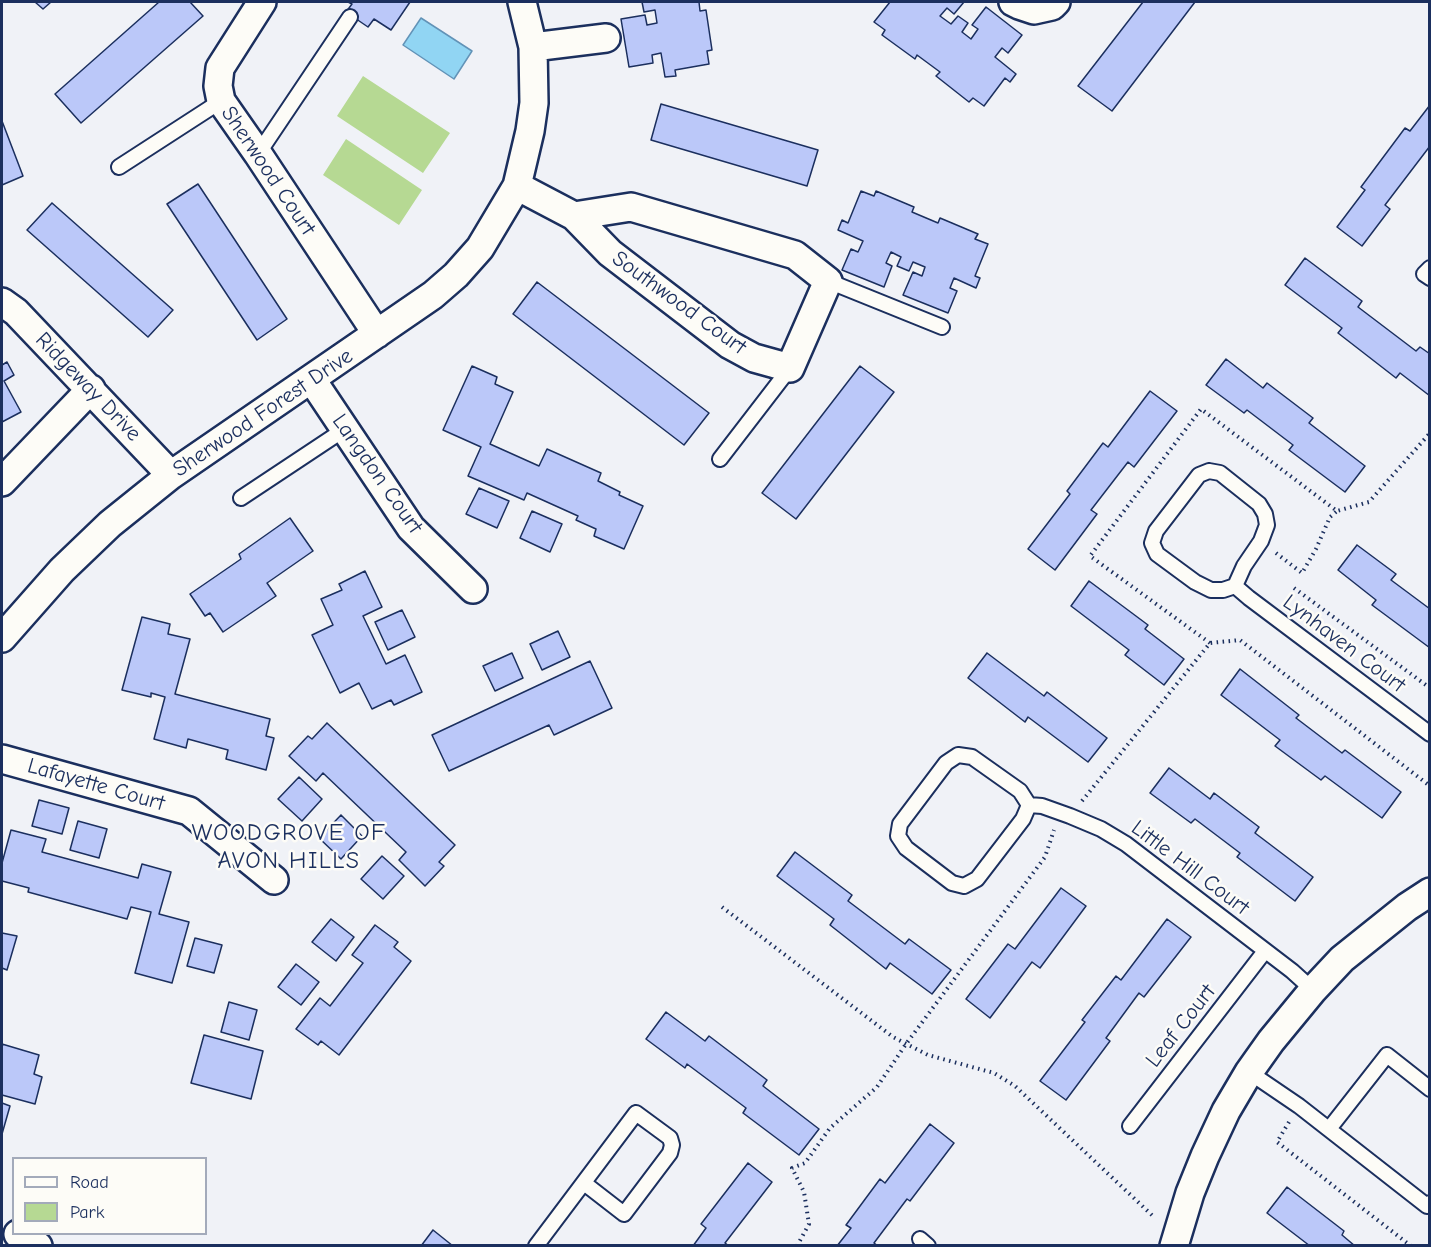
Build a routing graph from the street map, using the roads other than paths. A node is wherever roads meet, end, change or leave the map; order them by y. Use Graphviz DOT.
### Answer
graph roads {
  1 [pos="262,2"];
  2 [pos="522,2"];
  3 [pos="1013,2"];
  4 [pos="1056,2"];
  5 [pos="350,17"];
  6 [pos="606,38"];
  7 [pos="533,46"];
  8 [pos="221,101"];
  9 [pos="258,154"];
  10 [pos="119,167"];
  11 [pos="517,186"];
  12 [pos="574,216"];
  13 [pos="1430,268"];
  14 [pos="1430,278"];
  15 [pos="828,281"];
  16 [pos="2,302"];
  17 [pos="942,327"];
  18 [pos="377,334"];
  19 [pos="789,368"];
  20 [pos="312,380"];
  21 [pos="92,389"];
  22 [pos="345,429"];
  23 [pos="720,459"];
  24 [pos="171,475"];
  25 [pos="2,482"];
  26 [pos="241,498"];
  27 [pos="1235,586"];
  28 [pos="473,589"];
  29 [pos="2,638"];
  30 [pos="1430,734"];
  31 [pos="2,759"];
  32 [pos="1029,805"];
  33 [pos="274,880"];
  34 [pos="1430,892"];
  35 [pos="1265,951"];
  36 [pos="1313,990"];
  37 [pos="1249,1072"];
  38 [pos="1430,1089"];
  39 [pos="1130,1126"];
  40 [pos="1329,1130"];
  41 [pos="584,1183"];
  42 [pos="1430,1203"];
  43 [pos="21,1235"];
  44 [pos="1168,1235"];
  45 [pos="38,1245"];
  46 [pos="536,1245"];
  1 -- 8 [label="street, Sherwood Court"];
  2 -- 7 [label="street, Sherwood Forest Drive"];
  3 -- 4 [label="street"];
  5 -- 9 [label="lane"];
  6 -- 7 [label="street"];
  7 -- 11 [label="street, Sherwood Forest Drive"];
  8 -- 9 [label="street, Sherwood Court"];
  8 -- 10 [label="lane"];
  9 -- 18 [label="street, Sherwood Court"];
  11 -- 12 [label="street, Southwood Court"];
  11 -- 18 [label="street, Sherwood Forest Drive"];
  12 -- 15 [label="street"];
  12 -- 19 [label="street, Southwood Court"];
  13 -- 14 [label="lane"];
  15 -- 17 [label="lane"];
  15 -- 19 [label="street"];
  16 -- 21 [label="street, Ridgeway Drive"];
  18 -- 20 [label="street, Sherwood Forest Drive"];
  19 -- 23 [label="lane"];
  20 -- 22 [label="street, Langdon Court"];
  20 -- 24 [label="street, Sherwood Forest Drive"];
  21 -- 24 [label="street, Ridgeway Drive"];
  21 -- 25 [label="street"];
  22 -- 26 [label="lane"];
  22 -- 28 [label="street, Langdon Court"];
  24 -- 29 [label="street, Sherwood Forest Drive"];
  27 -- 27 [label="lane"];
  27 -- 30 [label="lane, Lynhaven Court"];
  31 -- 33 [label="street, Lafayette Court"];
  32 -- 32 [label="lane"];
  32 -- 35 [label="lane, Little Hill Court"];
  34 -- 36 [label="street"];
  35 -- 36 [label="lane, Little Hill Court"];
  35 -- 39 [label="lane, Leaf Court"];
  36 -- 37 [label="street"];
  37 -- 40 [label="lane"];
  37 -- 44 [label="street"];
  38 -- 40 [label="lane"];
  40 -- 42 [label="lane"];
  41 -- 41 [label="lane"];
  41 -- 46 [label="lane"];
  43 -- 45 [label="street"];
}
